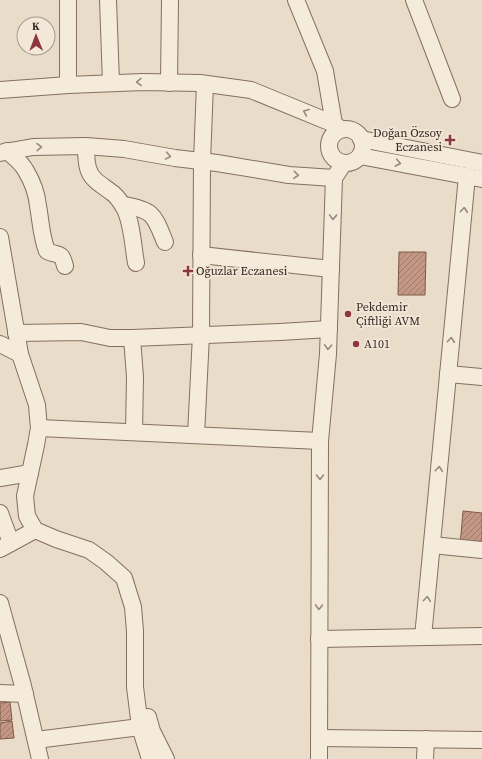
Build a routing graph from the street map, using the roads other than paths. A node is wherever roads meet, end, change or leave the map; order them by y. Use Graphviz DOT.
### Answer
graph roads {
  1 [pos="68,0"];
  2 [pos="108,0"];
  3 [pos="170,0"];
  4 [pos="296,0"];
  5 [pos="414,0"];
  6 [pos="111,83"];
  7 [pos="170,83"];
  8 [pos="205,84"];
  9 [pos="68,85"];
  10 [pos="0,90"];
  11 [pos="452,99"];
  12 [pos="338,127"];
  13 [pos="361,139"];
  14 [pos="86,146"];
  15 [pos="4,152"];
  16 [pos="360,156"];
  17 [pos="202,161"];
  18 [pos="344,163"];
  19 [pos="482,163"];
  20 [pos="334,178"];
  21 [pos="474,178"];
  22 [pos="123,205"];
  23 [pos="0,237"];
  24 [pos="165,242"];
  25 [pos="201,255"];
  26 [pos="136,263"];
  27 [pos="65,266"];
  28 [pos="331,269"];
  29 [pos="329,329"];
  30 [pos="16,332"];
  31 [pos="201,335"];
  32 [pos="132,338"];
  33 [pos="0,344"];
  34 [pos="20,354"];
  35 [pos="448,374"];
  36 [pos="482,377"];
  37 [pos="39,428"];
  38 [pos="134,432"];
  39 [pos="196,435"];
  40 [pos="320,441"];
  41 [pos="30,473"];
  42 [pos="0,478"];
  43 [pos="0,513"];
  44 [pos="35,530"];
  45 [pos="56,539"];
  46 [pos="432,545"];
  47 [pos="6,546"];
  48 [pos="482,550"];
  49 [pos="0,603"];
  50 [pos="482,636"];
  51 [pos="423,637"];
  52 [pos="319,639"];
  53 [pos="0,693"];
  54 [pos="25,694"];
  55 [pos="140,727"];
  56 [pos="319,738"];
  57 [pos="426,739"];
  58 [pos="36,740"];
  59 [pos="482,740"];
  60 [pos="40,759"];
  61 [pos="150,759"];
  62 [pos="166,759"];
  63 [pos="319,759"];
  64 [pos="425,759"];
  1 -- 9 [label="street"];
  2 -- 6 [label="street"];
  3 -- 7 [label="street"];
  4 -- 12 [label="street"];
  5 -- 11 [label="street"];
  7 -- 6 [label="street, one-way"];
  6 -- 9 [label="street"];
  7 -- 8 [label="street"];
  12 -- 8 [label="street, one-way"];
  8 -- 17 [label="street"];
  9 -- 10 [label="street"];
  12 -- 13 [label="street"];
  12 -- 18 [label="street"];
  13 -- 16 [label="street"];
  13 -- 19 [label="street"];
  15 -- 14 [label="street, one-way"];
  14 -- 17 [label="street, one-way"];
  14 -- 22 [label="street"];
  15 -- 27 [label="street"];
  16 -- 18 [label="street"];
  16 -- 21 [label="street, one-way"];
  17 -- 20 [label="street, one-way"];
  17 -- 25 [label="street"];
  18 -- 20 [label="street"];
  20 -- 28 [label="street, one-way"];
  35 -- 21 [label="street, one-way"];
  22 -- 24 [label="street"];
  22 -- 26 [label="street"];
  23 -- 30 [label="street"];
  25 -- 28 [label="street"];
  25 -- 31 [label="street"];
  28 -- 29 [label="street"];
  29 -- 31 [label="street"];
  29 -- 40 [label="street, one-way"];
  30 -- 32 [label="street"];
  30 -- 34 [label="street"];
  31 -- 32 [label="street"];
  31 -- 39 [label="street"];
  32 -- 38 [label="street"];
  33 -- 34 [label="street"];
  34 -- 37 [label="street"];
  35 -- 36 [label="street"];
  46 -- 35 [label="street, one-way"];
  37 -- 38 [label="street"];
  37 -- 41 [label="street"];
  38 -- 39 [label="street"];
  39 -- 40 [label="street"];
  40 -- 52 [label="street, one-way"];
  41 -- 42 [label="street"];
  41 -- 44 [label="street"];
  43 -- 47 [label="street"];
  44 -- 45 [label="street"];
  44 -- 47 [label="street"];
  45 -- 55 [label="street"];
  45 -- 62 [label="street"];
  46 -- 48 [label="street"];
  51 -- 46 [label="street, one-way"];
  49 -- 54 [label="street"];
  50 -- 51 [label="street"];
  51 -- 52 [label="street"];
  52 -- 56 [label="street"];
  53 -- 54 [label="street"];
  54 -- 58 [label="street"];
  55 -- 58 [label="street"];
  55 -- 61 [label="street"];
  56 -- 57 [label="street"];
  56 -- 63 [label="street"];
  57 -- 59 [label="street"];
  57 -- 64 [label="street"];
  58 -- 60 [label="street"];
}
